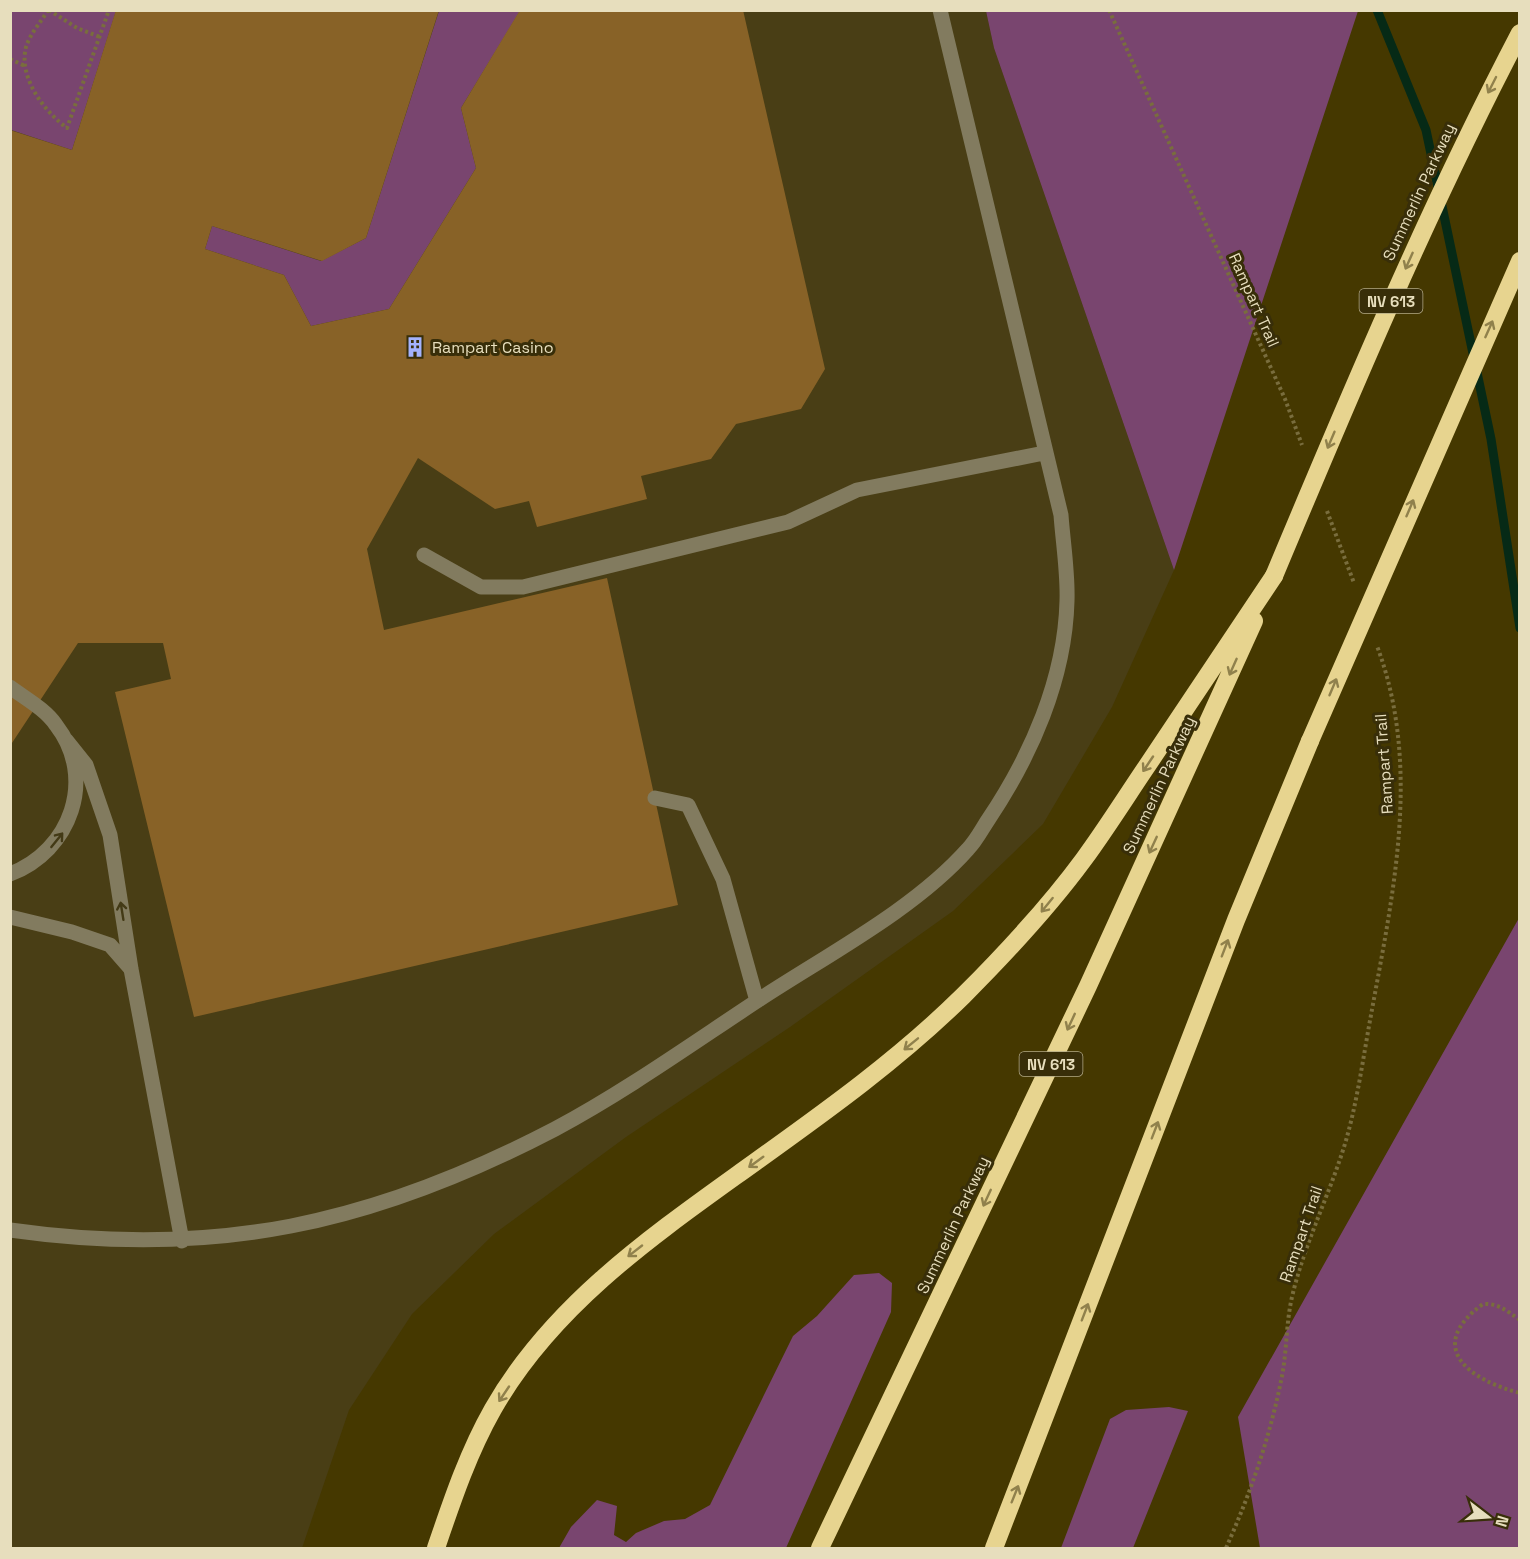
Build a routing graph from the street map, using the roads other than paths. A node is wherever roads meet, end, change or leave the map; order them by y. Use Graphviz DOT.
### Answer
graph roads {
  1 [pos="940,10"];
  2 [pos="1520,33"];
  3 [pos="1520,261"];
  4 [pos="1044,453"];
  5 [pos="424,555"];
  6 [pos="1274,576"];
  7 [pos="10,687"];
  8 [pos="66,740"];
  9 [pos="655,798"];
  10 [pos="10,874"];
  11 [pos="10,917"];
  12 [pos="130,969"];
  13 [pos="757,1001"];
  14 [pos="10,1230"];
  15 [pos="182,1240"];
  16 [pos="436,1548"];
  17 [pos="820,1548"];
  18 [pos="994,1548"];
  1 -- 4 [label="lane"];
  2 -- 6 [label="highway, Summerlin Parkway / NV 613, one-way, bridge"];
  18 -- 3 [label="highway, one-way, bridge"];
  4 -- 5 [label="lane"];
  4 -- 13 [label="lane"];
  6 -- 16 [label="highway, one-way"];
  6 -- 17 [label="highway, Summerlin Parkway / NV 613, one-way"];
  7 -- 8 [label="lane"];
  10 -- 8 [label="lane, one-way"];
  12 -- 8 [label="lane, one-way"];
  9 -- 13 [label="lane"];
  11 -- 12 [label="lane"];
  12 -- 15 [label="lane"];
  13 -- 15 [label="lane"];
  14 -- 15 [label="lane"];
}
